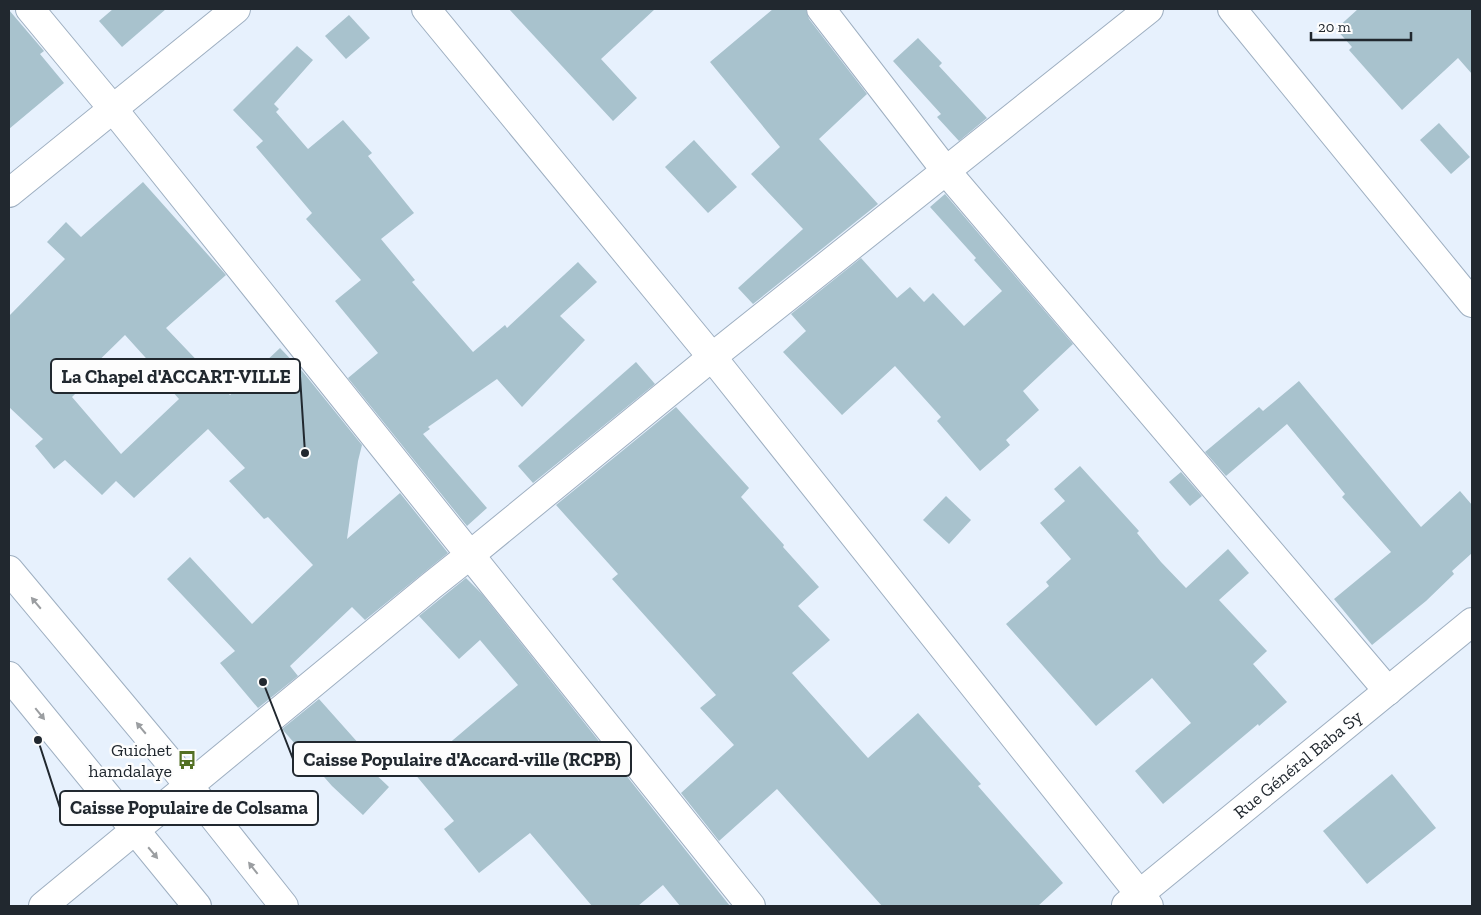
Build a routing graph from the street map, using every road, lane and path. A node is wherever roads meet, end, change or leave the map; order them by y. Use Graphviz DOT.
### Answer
graph roads {
  1 [pos="30,9"];
  2 [pos="236,9"];
  3 [pos="426,9"];
  4 [pos="821,9"];
  5 [pos="1149,9"];
  6 [pos="1232,9"];
  7 [pos="113,109"];
  8 [pos="946,170"];
  9 [pos="9,193"];
  10 [pos="1472,303"];
  11 [pos="712,356"];
  12 [pos="470,555"];
  13 [pos="9,570"];
  14 [pos="1472,622"];
  15 [pos="9,676"];
  16 [pos="1388,691"];
  17 [pos="189,786"];
  18 [pos="135,831"];
  19 [pos="1137,902"];
  20 [pos="44,906"];
  21 [pos="197,906"];
  22 [pos="284,906"];
  23 [pos="751,906"];
  1 -- 7 [label="street"];
  2 -- 7 [label="street"];
  3 -- 11 [label="street"];
  4 -- 8 [label="street"];
  5 -- 8 [label="street"];
  6 -- 10 [label="street"];
  7 -- 9 [label="street"];
  7 -- 12 [label="street"];
  8 -- 11 [label="street"];
  8 -- 16 [label="street"];
  11 -- 12 [label="street"];
  11 -- 19 [label="street"];
  12 -- 17 [label="street"];
  12 -- 23 [label="street"];
  17 -- 13 [label="street, one-way"];
  14 -- 16 [label="street, Rue Général Baba Sy"];
  15 -- 18 [label="street, one-way"];
  16 -- 19 [label="street, Rue Général Baba Sy"];
  17 -- 18 [label="street"];
  22 -- 17 [label="street, one-way"];
  18 -- 20 [label="street"];
  18 -- 21 [label="street, one-way"];
}
